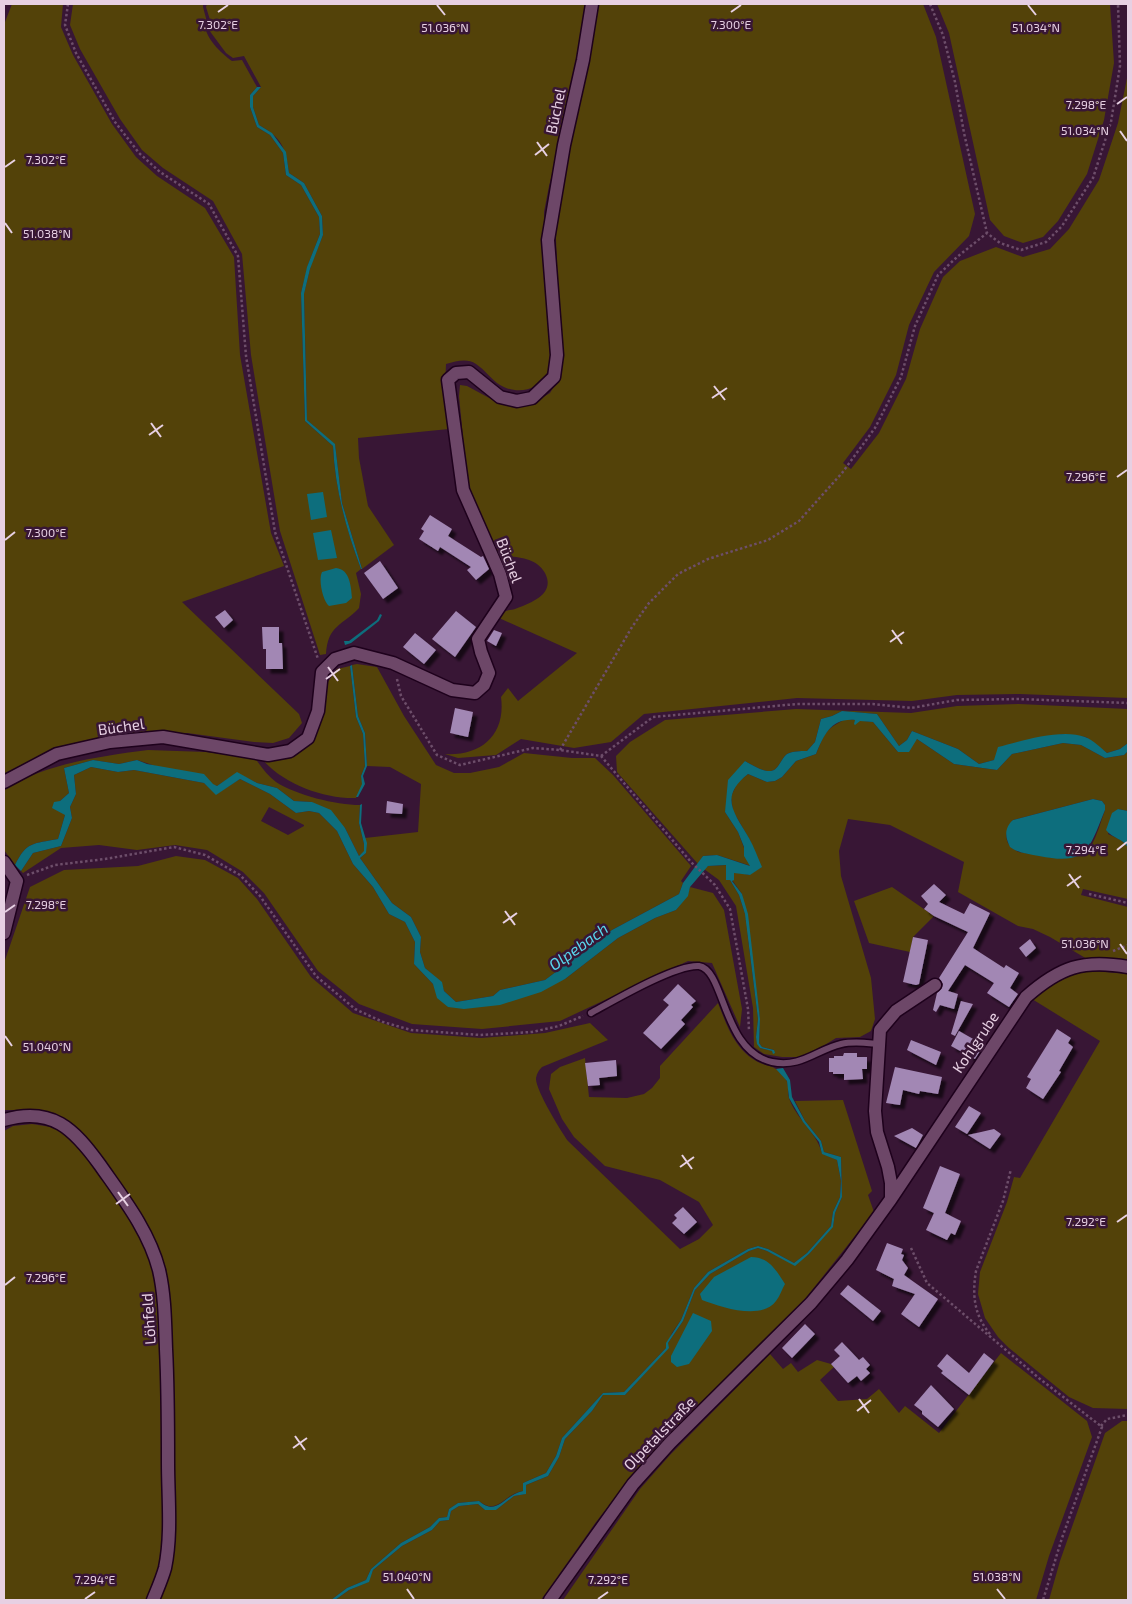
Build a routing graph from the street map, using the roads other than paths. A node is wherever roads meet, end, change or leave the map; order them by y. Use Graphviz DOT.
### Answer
graph roads {
  1 [pos="592,4"];
  2 [pos="4,782"];
  3 [pos="6,865"];
  4 [pos="4,933"];
  5 [pos="1128,967"];
  6 [pos="934,985"];
  7 [pos="591,1012"];
  8 [pos="879,1044"];
  9 [pos="4,1120"];
  10 [pos="891,1199"];
  11 [pos="811,1304"];
  12 [pos="153,1600"];
  13 [pos="550,1600"];
  1 -- 2 [label="street, Büchel"];
  3 -- 4 [label="street"];
  5 -- 10 [label="street, Kohlgrube"];
  6 -- 8 [label="street"];
  7 -- 8 [label="lane"];
  8 -- 10 [label="street"];
  9 -- 12 [label="street, Löhfeld"];
  10 -- 11 [label="street, Kohlgrube"];
  11 -- 13 [label="street, Olpetalstraße"];
}
